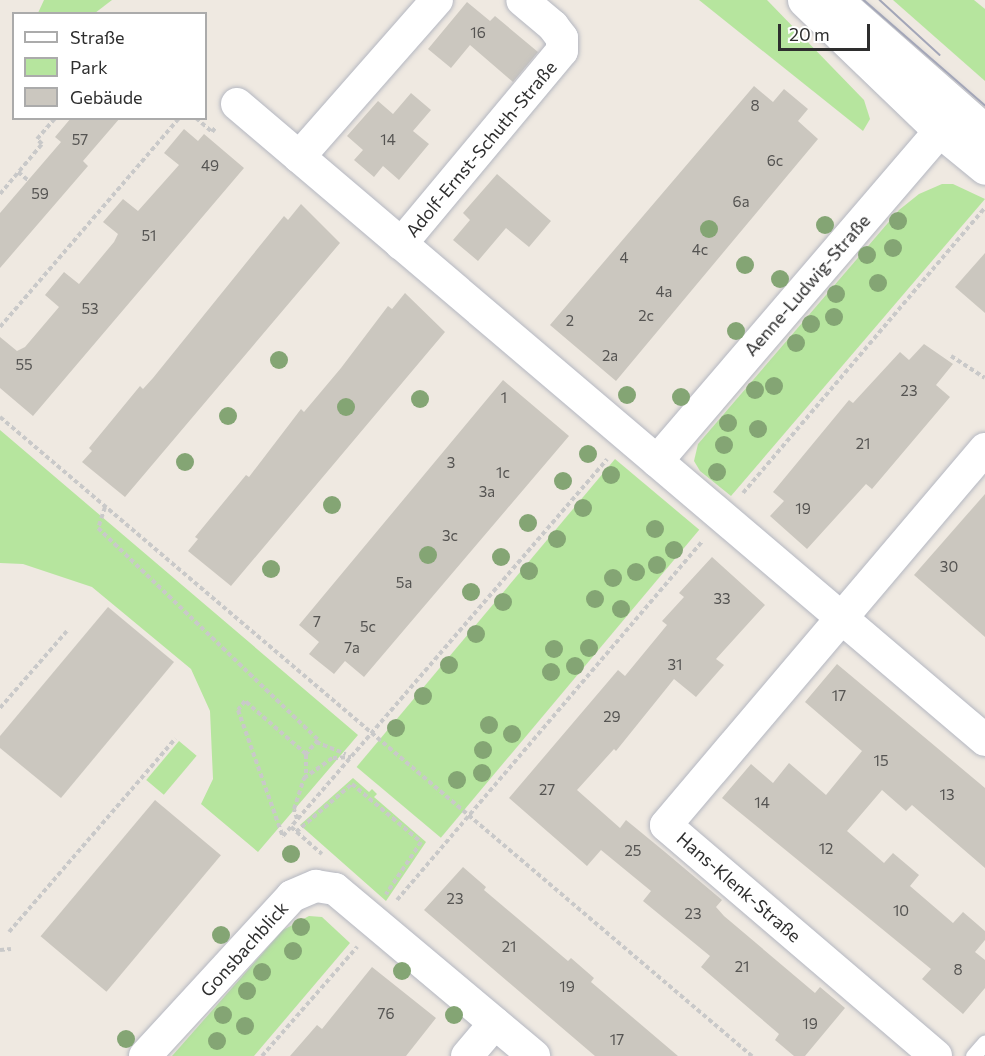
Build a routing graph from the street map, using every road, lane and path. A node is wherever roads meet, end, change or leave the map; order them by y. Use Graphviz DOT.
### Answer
graph roads {
  1 [pos="437,0"];
  2 [pos="522,0"];
  3 [pos="804,0"];
  4 [pos="836,0"];
  5 [pos="237,104"];
  6 [pos="53,120"];
  7 [pos="177,120"];
  8 [pos="949,120"];
  9 [pos="985,131"];
  10 [pos="299,157"];
  11 [pos="985,168"];
  12 [pos="18,172"];
  13 [pos="28,180"];
  14 [pos="0,194"];
  15 [pos="401,243"];
  16 [pos="0,327"];
  17 [pos="951,356"];
  18 [pos="985,378"];
  19 [pos="0,417"];
  20 [pos="627,435"];
  21 [pos="985,449"];
  22 [pos="657,460"];
  23 [pos="105,507"];
  24 [pos="843,619"];
  25 [pos="67,631"];
  26 [pos="0,708"];
  27 [pos="372,733"];
  28 [pos="175,739"];
  29 [pos="985,740"];
  30 [pos="316,742"];
  31 [pos="306,754"];
  32 [pos="346,754"];
  33 [pos="351,757"];
  34 [pos="306,776"];
  35 [pos="468,815"];
  36 [pos="297,820"];
  37 [pos="296,832"];
  38 [pos="401,894"];
  39 [pos="377,914"];
  40 [pos="9,932"];
  41 [pos="11,949"];
  42 [pos="0,950"];
  43 [pos="495,1023"];
  44 [pos="985,1042"];
  45 [pos="145,1056"];
  46 [pos="262,1056"];
  47 [pos="467,1056"];
  48 [pos="534,1056"];
  49 [pos="752,1056"];
  50 [pos="936,1056"];
  51 [pos="973,1056"];
  1 -- 10 [label="street"];
  2 -- 15 [label="street, Adolf-Ernst-Schuth-Straße"];
  3 -- 8 [label="main road"];
  4 -- 8 [label="main road"];
  5 -- 10 [label="street, Adolf-Ernst-Schuth-Straße"];
  6 -- 12 [label="path"];
  7 -- 16 [label="path"];
  8 -- 9 [label="main road"];
  8 -- 11 [label="main road"];
  8 -- 22 [label="street, Aenne-Ludwig-Straße"];
  10 -- 15 [label="street, Adolf-Ernst-Schuth-Straße"];
  12 -- 13 [label="path"];
  12 -- 14 [label="path"];
  15 -- 20 [label="street, Adolf-Ernst-Schuth-Straße"];
  17 -- 18 [label="path"];
  19 -- 23 [label="path"];
  20 -- 22 [label="street"];
  20 -- 27 [label="path"];
  21 -- 24 [label="street"];
  22 -- 24 [label="street"];
  23 -- 27 [label="path"];
  23 -- 30 [label="path"];
  24 -- 29 [label="street"];
  24 -- 50 [label="street, Hans-Klenk-Straße"];
  25 -- 26 [label="path"];
  27 -- 33 [label="path"];
  27 -- 35 [label="path"];
  28 -- 40 [label="path"];
  30 -- 31 [label="path"];
  30 -- 32 [label="path"];
  31 -- 34 [label="path"];
  31 -- 36 [label="path"];
  32 -- 33 [label="path"];
  32 -- 34 [label="path"];
  33 -- 36 [label="path"];
  34 -- 36 [label="path"];
  35 -- 38 [label="path"];
  35 -- 49 [label="path"];
  37 -- 39 [label="path"];
  39 -- 43 [label="street, Gonsbachblick"];
  39 -- 45 [label="street, Gonsbachblick"];
  39 -- 46 [label="path"];
  41 -- 42 [label="path"];
  43 -- 47 [label="street"];
  43 -- 48 [label="street, Gonsbachblick"];
  44 -- 51 [label="lane"];
}
